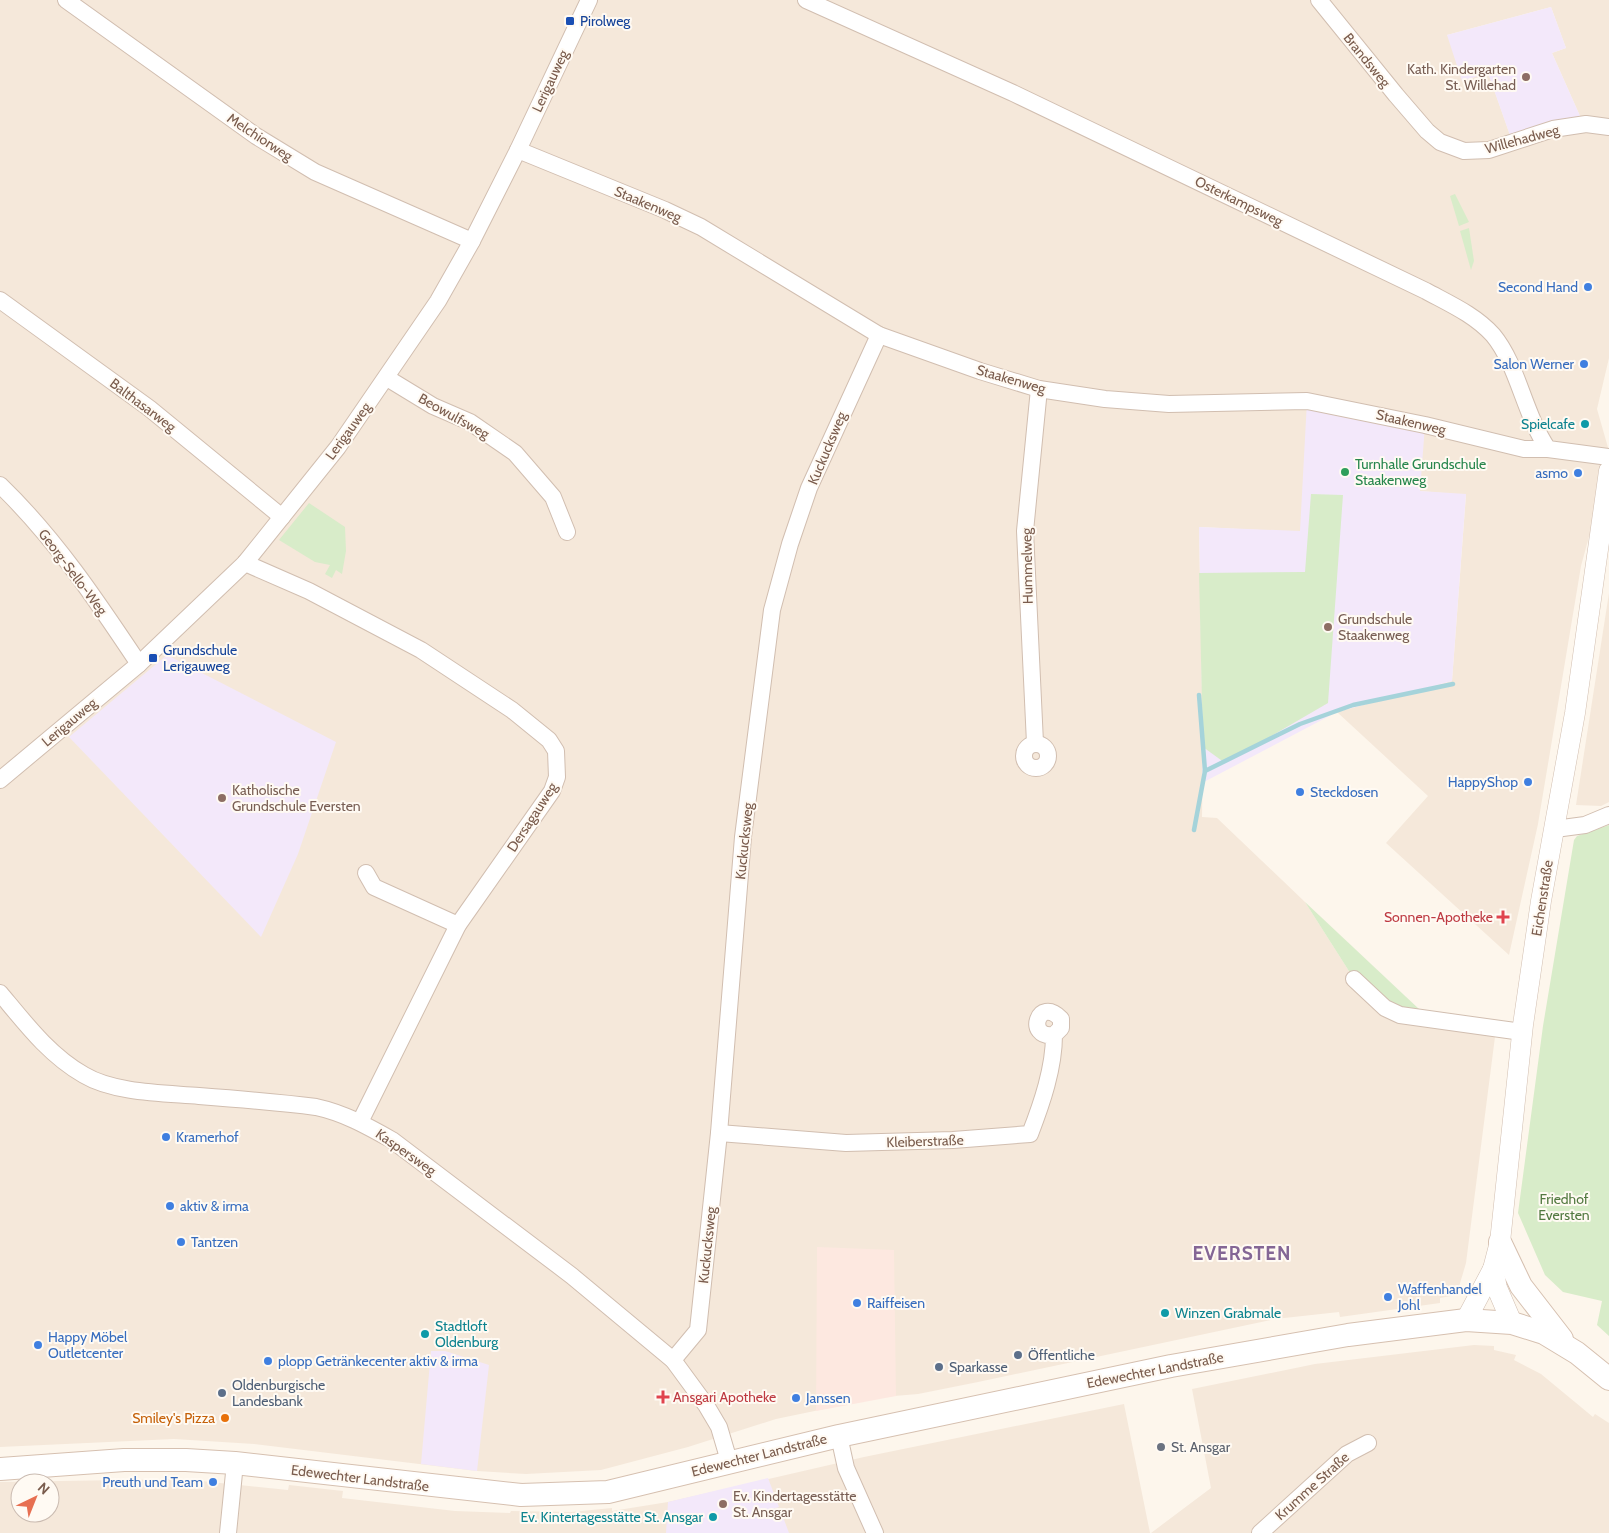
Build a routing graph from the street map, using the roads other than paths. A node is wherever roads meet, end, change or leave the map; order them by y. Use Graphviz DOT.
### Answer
graph roads {
  1 [pos="66,0"];
  2 [pos="589,0"];
  3 [pos="806,0"];
  4 [pos="1319,0"];
  5 [pos="1609,127"];
  6 [pos="518,150"];
  7 [pos="1464,151"];
  8 [pos="472,241"];
  9 [pos="0,300"];
  10 [pos="878,334"];
  11 [pos="387,378"];
  12 [pos="1039,389"];
  13 [pos="1548,449"];
  14 [pos="1609,457"];
  15 [pos="1609,470"];
  16 [pos="0,486"];
  17 [pos="282,517"];
  18 [pos="567,532"];
  19 [pos="245,563"];
  20 [pos="139,664"];
  21 [pos="1035,743"];
  22 [pos="0,780"];
  23 [pos="1609,815"];
  24 [pos="1555,829"];
  25 [pos="366,873"];
  26 [pos="458,925"];
  27 [pos="1354,979"];
  28 [pos="0,993"];
  29 [pos="1522,1032"];
  30 [pos="1054,1035"];
  31 [pos="360,1122"];
  32 [pos="718,1133"];
  33 [pos="1500,1242"];
  34 [pos="1493,1269"];
  35 [pos="1526,1292"];
  36 [pos="1466,1320"];
  37 [pos="1512,1322"];
  38 [pos="1570,1349"];
  39 [pos="673,1360"];
  40 [pos="1609,1379"];
  41 [pos="839,1436"];
  42 [pos="1368,1443"];
  43 [pos="729,1461"];
  44 [pos="235,1463"];
  45 [pos="0,1469"];
  46 [pos="228,1533"];
  47 [pos="875,1533"];
  48 [pos="1260,1533"];
  1 -- 8 [label="street, Melchiorweg"];
  2 -- 6 [label="street, Lerigauweg"];
  3 -- 13 [label="street, Osterkampsweg"];
  4 -- 7 [label="street, Brandsweg"];
  5 -- 7 [label="street, Willehadweg"];
  6 -- 8 [label="street, Lerigauweg"];
  6 -- 10 [label="street, Staakenweg"];
  8 -- 11 [label="street, Lerigauweg"];
  9 -- 17 [label="street, Balthasarweg"];
  10 -- 12 [label="street, Staakenweg"];
  10 -- 32 [label="street, Kuckucksweg"];
  11 -- 17 [label="street, Lerigauweg"];
  11 -- 18 [label="street, Beowulfsweg"];
  12 -- 13 [label="street, Staakenweg"];
  12 -- 21 [label="street, Hummelweg"];
  13 -- 14 [label="street"];
  15 -- 24 [label="street, Eichenstraße"];
  16 -- 20 [label="street, Georg-Sello-Weg"];
  17 -- 19 [label="street, Lerigauweg"];
  19 -- 20 [label="street, Lerigauweg"];
  19 -- 26 [label="street, Dersagauweg"];
  20 -- 22 [label="street, Lerigauweg"];
  23 -- 24 [label="street"];
  24 -- 29 [label="street, Eichenstraße"];
  25 -- 26 [label="street"];
  26 -- 31 [label="street, Dersagauweg"];
  27 -- 29 [label="street"];
  28 -- 31 [label="street, Kaspersweg"];
  29 -- 33 [label="street, Eichenstraße"];
  30 -- 32 [label="street, Kleiberstraße"];
  31 -- 39 [label="street, Kaspersweg"];
  32 -- 39 [label="street, Kuckucksweg"];
  33 -- 34 [label="street, Eichenstraße"];
  33 -- 35 [label="main road"];
  34 -- 36 [label="street"];
  34 -- 37 [label="street, Eichenstraße"];
  35 -- 37 [label="main road"];
  35 -- 38 [label="main road"];
  36 -- 37 [label="main road, Edewechter Landstraße"];
  36 -- 41 [label="main road, Edewechter Landstraße"];
  37 -- 38 [label="main road, Edewechter Landstraße"];
  38 -- 40 [label="main road"];
  39 -- 43 [label="street, Kaspersweg"];
  41 -- 43 [label="main road, Edewechter Landstraße"];
  41 -- 47 [label="street"];
  42 -- 48 [label="street, Krumme Straße"];
  43 -- 44 [label="main road, Edewechter Landstraße"];
  44 -- 45 [label="main road, Edewechter Landstraße"];
  44 -- 46 [label="street"];
}
